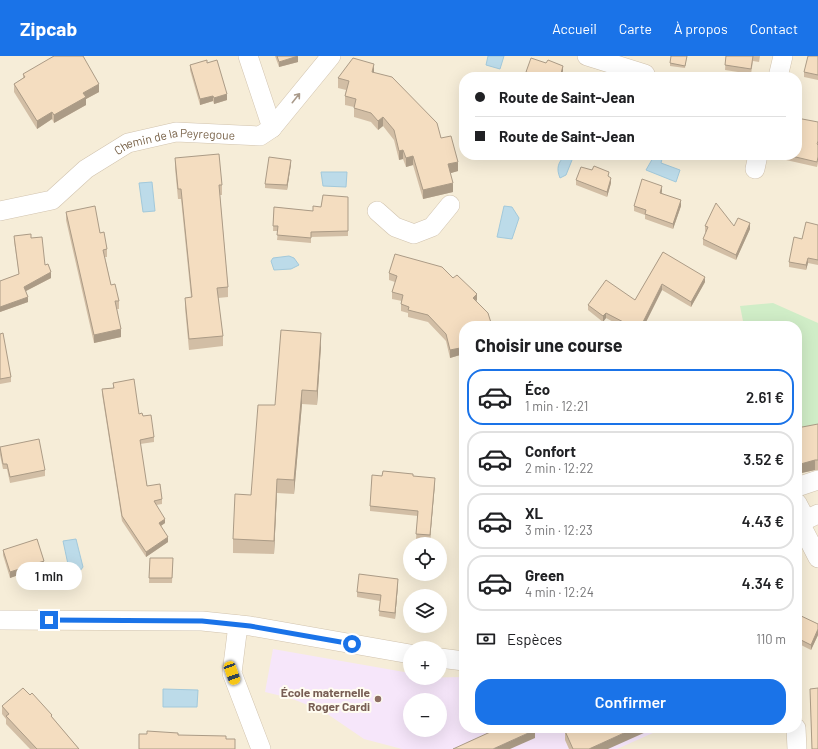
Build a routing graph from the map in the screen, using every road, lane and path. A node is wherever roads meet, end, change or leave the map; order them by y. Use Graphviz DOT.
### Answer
graph roads {
  1 [pos="248,56"];
  2 [pos="331,56"];
  3 [pos="587,56"];
  4 [pos="783,56"];
  5 [pos="639,72"];
  6 [pos="779,72"];
  7 [pos="272,128"];
  8 [pos="450,205"];
  9 [pos="0,211"];
  10 [pos="377,211"];
  11 [pos="818,480"];
  12 [pos="802,485"];
  13 [pos="805,520"];
  14 [pos="818,558"];
  15 [pos="0,620"];
  16 [pos="238,625"];
  17 [pos="403,653"];
  18 [pos="447,659"];
  19 [pos="459,660"];
  20 [pos="796,733"];
  21 [pos="261,749"];
  22 [pos="797,749"];
  1 -- 7 [label="street"];
  7 -- 2 [label="street, Chemin de la Peyregoue, one-way"];
  3 -- 5 [label="street"];
  4 -- 6 [label="street"];
  7 -- 9 [label="street, Chemin de la Peyregoue"];
  8 -- 10 [label="street"];
  11 -- 12 [label="street"];
  13 -- 14 [label="street"];
  15 -- 16 [label="street"];
  16 -- 17 [label="street"];
  16 -- 21 [label="street"];
  18 -- 19 [label="street"];
  20 -- 22 [label="street"];
}
